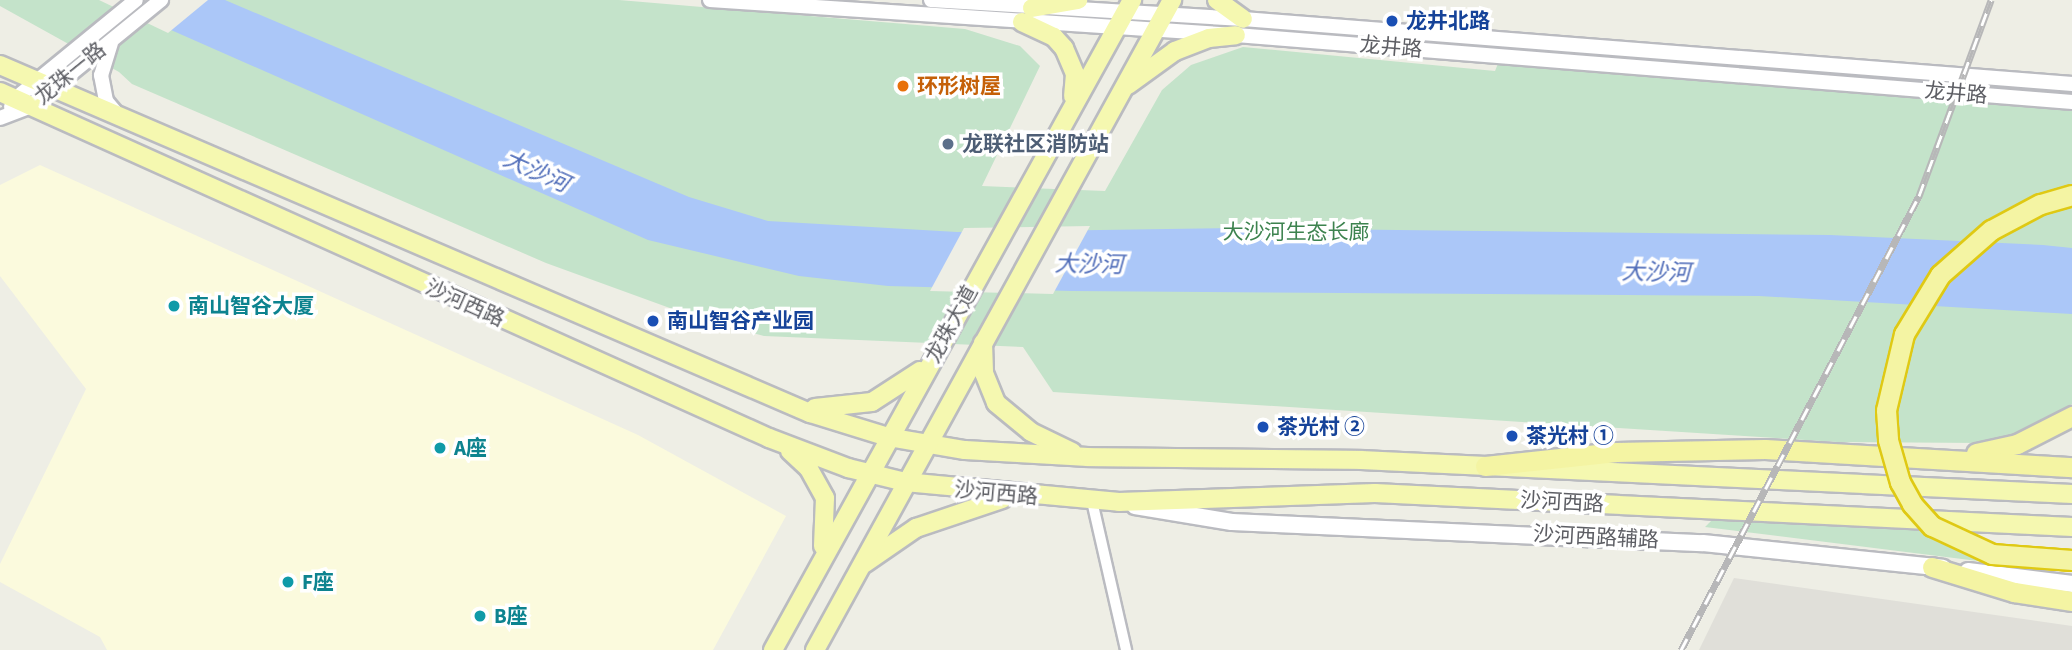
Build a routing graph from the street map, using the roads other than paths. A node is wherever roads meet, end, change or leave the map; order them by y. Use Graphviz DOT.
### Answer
graph roads {
  1 [pos="136,0"];
  2 [pos="161,0"];
  3 [pos="710,0"];
  4 [pos="931,0"];
  5 [pos="1078,0"];
  6 [pos="1172,0"];
  7 [pos="1217,0"];
  8 [pos="828,4"];
  9 [pos="1123,14"];
  10 [pos="1027,15"];
  11 [pos="1158,24"];
  12 [pos="1240,27"];
  13 [pos="115,37"];
  14 [pos="0,65"];
  15 [pos="45,84"];
  16 [pos="2072,84"];
  17 [pos="1118,95"];
  18 [pos="2072,102"];
  19 [pos="11,105"];
  20 [pos="1070,109"];
  21 [pos="118,115"];
  22 [pos="2072,195"];
  23 [pos="983,339"];
  24 [pos="930,361"];
  25 [pos="791,405"];
  26 [pos="2072,416"];
  27 [pos="888,437"];
  28 [pos="769,438"];
  29 [pos="925,445"];
  30 [pos="1088,457"];
  31 [pos="1922,458"];
  32 [pos="1485,466"];
  33 [pos="2072,467"];
  34 [pos="868,473"];
  35 [pos="905,482"];
  36 [pos="2072,494"];
  37 [pos="1027,496"];
  38 [pos="1092,501"];
  39 [pos="1119,502"];
  40 [pos="2072,527"];
  41 [pos="2072,560"];
  42 [pos="1932,567"];
  43 [pos="856,574"];
  44 [pos="813,575"];
  45 [pos="2072,584"];
  46 [pos="2072,601"];
  47 [pos="773,650"];
  48 [pos="816,650"];
  49 [pos="1126,650"];
  1 -- 15 [label="street, 龙珠一路"];
  2 -- 13 [label="street, 龙珠一路"];
  3 -- 8 [label="street, 龙井路"];
  4 -- 10 [label="street, 龙井路"];
  5 -- 10 [label="main road"];
  6 -- 11 [label="main road, 龙珠大道"];
  7 -- 12 [label="main road"];
  8 -- 10 [label="street, 龙井路"];
  9 -- 10 [label="street, 龙井路"];
  9 -- 11 [label="street, 龙井路"];
  9 -- 20 [label="main road, 龙珠大道"];
  10 -- 20 [label="main road"];
  11 -- 12 [label="street, 龙井路"];
  11 -- 17 [label="main road, 龙珠大道"];
  12 -- 16 [label="street, 龙井路"];
  12 -- 17 [label="main road"];
  12 -- 18 [label="street, 龙井路"];
  13 -- 15 [label="street, 龙珠一路"];
  13 -- 21 [label="street"];
  14 -- 15 [label="main road, 沙河西路"];
  15 -- 19 [label="street, 龙珠一路"];
  15 -- 21 [label="main road, 沙河西路"];
  17 -- 23 [label="main road, 龙珠大道"];
  19 -- 28 [label="main road, 沙河西路"];
  20 -- 24 [label="main road, 龙珠大道"];
  21 -- 25 [label="main road, 沙河西路"];
  22 -- 41 [label="highway, bridge"];
  23 -- 29 [label="main road, 龙珠大道"];
  23 -- 30 [label="main road"];
  24 -- 25 [label="main road"];
  24 -- 27 [label="main road, 龙珠大道"];
  25 -- 27 [label="main road, 沙河西路"];
  26 -- 31 [label="highway"];
  27 -- 29 [label="main road, 沙河西路"];
  27 -- 34 [label="main road, 龙珠大道"];
  28 -- 34 [label="main road, 沙河西路"];
  28 -- 44 [label="main road"];
  29 -- 30 [label="main road, 沙河西路"];
  29 -- 35 [label="main road, 龙珠大道"];
  30 -- 32 [label="main road, 沙河西路"];
  31 -- 32 [label="highway"];
  31 -- 33 [label="highway"];
  32 -- 36 [label="main road, 沙河西路"];
  34 -- 35 [label="main road, 沙河西路"];
  34 -- 44 [label="main road, 龙珠大道"];
  35 -- 37 [label="main road, 沙河西路"];
  35 -- 43 [label="main road, 龙珠大道"];
  37 -- 38 [label="main road, 沙河西路"];
  37 -- 43 [label="main road"];
  38 -- 39 [label="main road, 沙河西路"];
  38 -- 49 [label="street"];
  39 -- 40 [label="main road, 沙河西路"];
  39 -- 42 [label="main road, 沙河西路辅路"];
  42 -- 45 [label="main road, 沙河西路辅路"];
  42 -- 46 [label="highway"];
  43 -- 48 [label="main road, 龙珠大道"];
  44 -- 47 [label="main road, 龙珠大道"];
}
